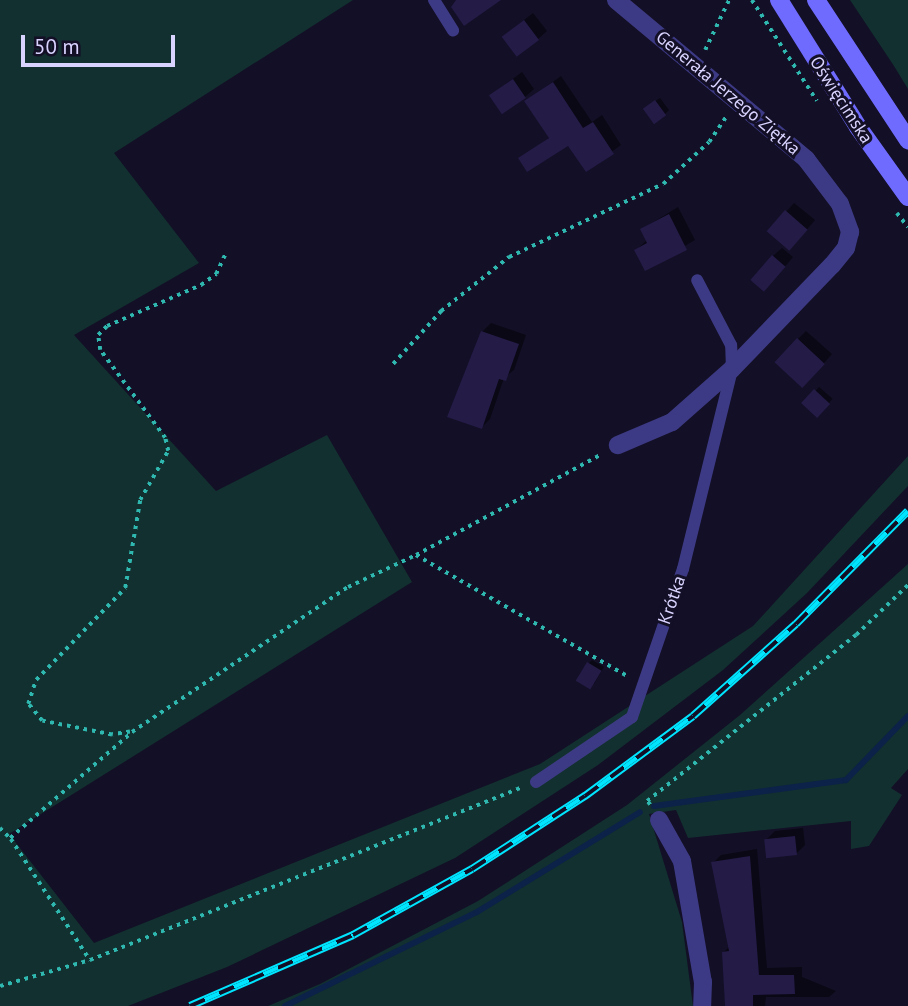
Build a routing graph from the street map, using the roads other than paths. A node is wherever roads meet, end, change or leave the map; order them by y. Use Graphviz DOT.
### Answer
graph roads {
  1 [pos="434,0"];
  2 [pos="616,0"];
  3 [pos="779,0"];
  4 [pos="816,0"];
  5 [pos="453,31"];
  6 [pos="908,140"];
  7 [pos="908,197"];
  8 [pos="697,280"];
  9 [pos="732,369"];
  10 [pos="618,445"];
  11 [pos="536,782"];
  12 [pos="659,820"];
  13 [pos="702,1006"];
  1 -- 5 [label="lane"];
  2 -- 9 [label="street, Generała Jerzego Ziętka"];
  3 -- 7 [label="main road, Oświęcimska"];
  4 -- 6 [label="main road, Oświęcimska"];
  8 -- 9 [label="lane, Krótka"];
  9 -- 10 [label="street"];
  9 -- 11 [label="lane, Krótka"];
  12 -- 13 [label="street"];
}
